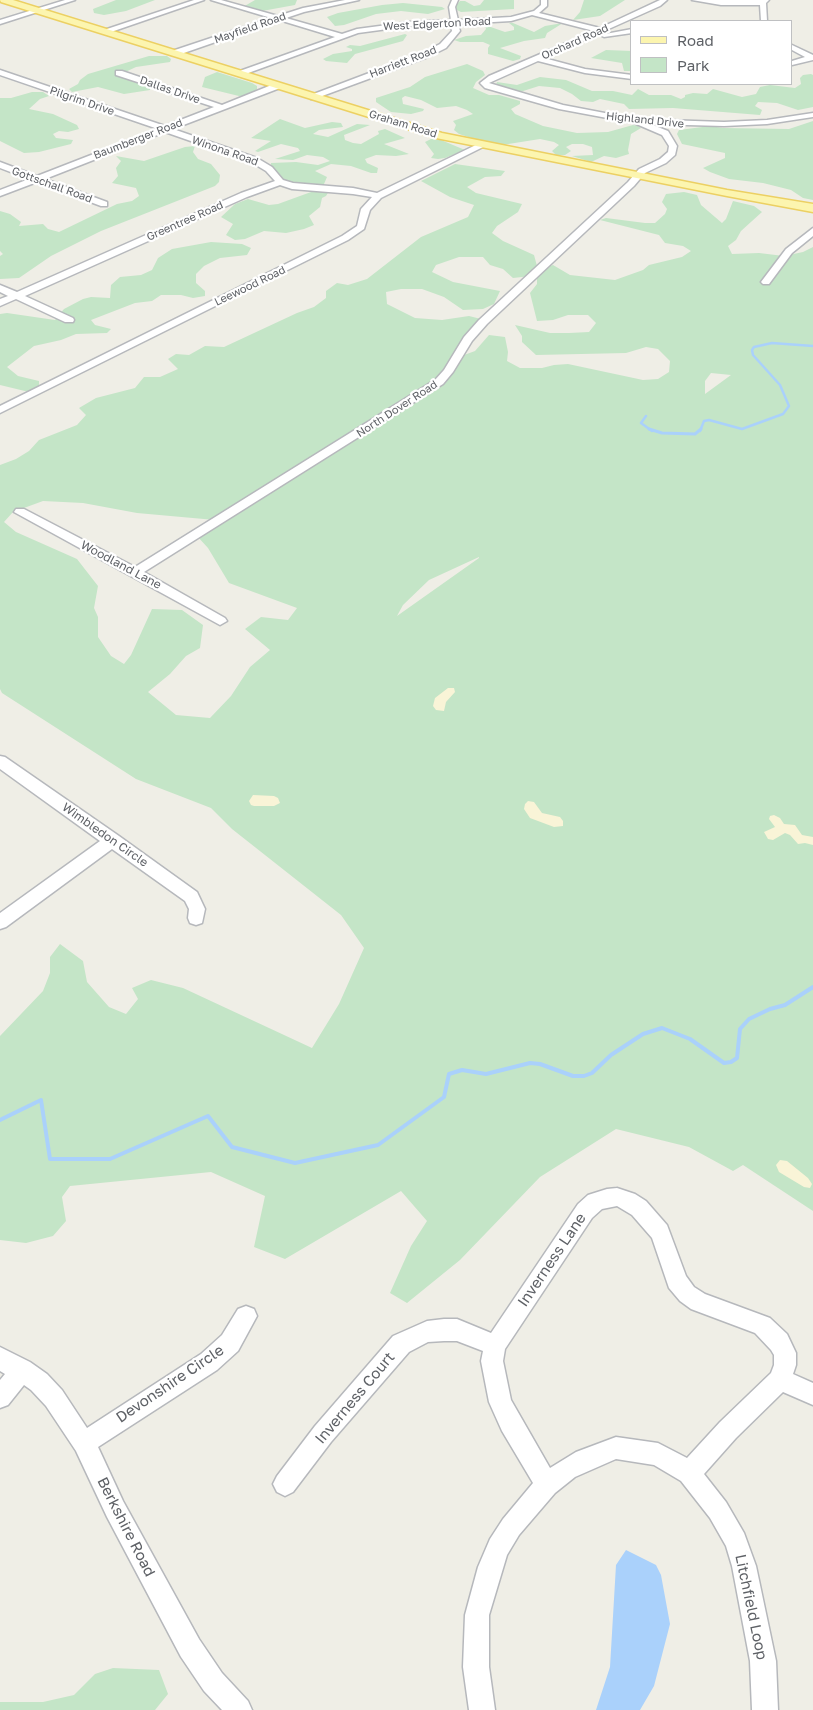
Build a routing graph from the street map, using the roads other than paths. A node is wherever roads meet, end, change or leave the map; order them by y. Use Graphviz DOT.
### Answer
graph roads {
  1 [pos="4,0"];
  2 [pos="72,0"];
  3 [pos="201,0"];
  4 [pos="214,0"];
  5 [pos="356,0"];
  6 [pos="455,0"];
  7 [pos="544,0"];
  8 [pos="664,0"];
  9 [pos="694,0"];
  10 [pos="765,2"];
  11 [pos="38,10"];
  12 [pos="534,14"];
  13 [pos="277,18"];
  14 [pos="764,20"];
  15 [pos="0,22"];
  16 [pos="456,22"];
  17 [pos="603,29"];
  18 [pos="104,31"];
  19 [pos="630,31"];
  20 [pos="622,32"];
  21 [pos="341,36"];
  22 [pos="583,38"];
  23 [pos="793,48"];
  24 [pos="175,54"];
  25 [pos="812,57"];
  26 [pos="537,58"];
  27 [pos="793,63"];
  28 [pos="0,72"];
  29 [pos="119,73"];
  30 [pos="240,74"];
  31 [pos="630,78"];
  32 [pos="485,81"];
  33 [pos="277,86"];
  34 [pos="314,97"];
  35 [pos="221,107"];
  36 [pos="813,115"];
  37 [pos="636,121"];
  38 [pos="681,124"];
  39 [pos="164,130"];
  40 [pos="666,133"];
  41 [pos="483,145"];
  42 [pos="0,165"];
  43 [pos="638,175"];
  44 [pos="36,179"];
  45 [pos="280,182"];
  46 [pos="0,193"];
  47 [pos="378,196"];
  48 [pos="104,204"];
  49 [pos="813,208"];
  50 [pos="813,231"];
  51 [pos="766,282"];
  52 [pos="0,288"];
  53 [pos="17,296"];
  54 [pos="0,304"];
  55 [pos="69,320"];
  56 [pos="0,410"];
  57 [pos="20,512"];
  58 [pos="135,572"];
  59 [pos="220,621"];
  60 [pos="0,761"];
  61 [pos="113,840"];
  62 [pos="196,918"];
  63 [pos="0,922"];
  64 [pos="246,1316"];
  65 [pos="495,1345"];
  66 [pos="0,1358"];
  67 [pos="22,1370"];
  68 [pos="780,1380"];
  69 [pos="813,1394"];
  70 [pos="0,1398"];
  71 [pos="84,1442"];
  72 [pos="689,1473"];
  73 [pos="285,1484"];
  74 [pos="547,1485"];
  75 [pos="239,1710"];
  76 [pos="482,1710"];
  77 [pos="765,1710"];
  1 -- 11 [label="main road, Graham Road"];
  2 -- 11 [label="street"];
  3 -- 18 [label="street"];
  4 -- 13 [label="street"];
  5 -- 13 [label="street, Mayfield Road"];
  6 -- 16 [label="street"];
  7 -- 12 [label="street"];
  8 -- 17 [label="street, Orchard Road"];
  9 -- 10 [label="street"];
  10 -- 14 [label="street"];
  11 -- 15 [label="street"];
  11 -- 18 [label="main road, Graham Road"];
  12 -- 16 [label="street, West Edgerton Road"];
  12 -- 17 [label="street"];
  13 -- 21 [label="street"];
  13 -- 24 [label="street, Mayfield Road"];
  16 -- 21 [label="street, West Edgerton Road"];
  16 -- 34 [label="street, Harriett Road"];
  17 -- 20 [label="street"];
  17 -- 22 [label="street, Orchard Road"];
  18 -- 24 [label="main road, Graham Road"];
  19 -- 20 [label="street"];
  20 -- 22 [label="street"];
  21 -- 30 [label="street, West Edgerton Road"];
  22 -- 26 [label="street, Orchard Road"];
  23 -- 25 [label="street"];
  24 -- 30 [label="main road, Graham Road"];
  25 -- 27 [label="street"];
  26 -- 31 [label="street"];
  26 -- 32 [label="street, Orchard Road"];
  28 -- 39 [label="street, Pilgrim Drive"];
  29 -- 35 [label="street, Dallas Drive"];
  30 -- 33 [label="main road, Graham Road"];
  32 -- 37 [label="street, Highland Drive"];
  33 -- 34 [label="main road, Graham Road"];
  33 -- 35 [label="street, Baumberger Road"];
  34 -- 41 [label="main road, Graham Road"];
  35 -- 39 [label="street, Baumberger Road"];
  36 -- 38 [label="street, Highland Drive"];
  37 -- 38 [label="street, Highland Drive"];
  37 -- 40 [label="street"];
  38 -- 40 [label="street"];
  39 -- 44 [label="street, Baumberger Road"];
  39 -- 45 [label="street, Winona Road"];
  40 -- 43 [label="street, North Dover Road"];
  41 -- 43 [label="main road, Graham Road"];
  41 -- 47 [label="street"];
  42 -- 44 [label="street, Gottschall Road"];
  43 -- 49 [label="main road, Graham Road"];
  43 -- 58 [label="street, North Dover Road"];
  44 -- 46 [label="street, Baumberger Road"];
  44 -- 48 [label="street, Gottschall Road"];
  45 -- 47 [label="street"];
  45 -- 53 [label="street, Greentree Road"];
  47 -- 56 [label="street, Leewood Road"];
  50 -- 51 [label="street"];
  52 -- 53 [label="street"];
  53 -- 54 [label="street, Greentree Road"];
  53 -- 55 [label="street"];
  57 -- 58 [label="street, Woodland Lane"];
  58 -- 59 [label="street, Woodland Lane"];
  60 -- 61 [label="street, Wimbledon Circle"];
  61 -- 62 [label="street, Wimbledon Circle"];
  61 -- 63 [label="street"];
  64 -- 71 [label="street, Devonshire Circle"];
  65 -- 68 [label="street, Inverness Lane"];
  65 -- 73 [label="street, Inverness Court"];
  65 -- 74 [label="street"];
  66 -- 67 [label="street, Berkshire Road"];
  67 -- 70 [label="street"];
  67 -- 71 [label="street, Berkshire Road"];
  68 -- 69 [label="street"];
  68 -- 72 [label="street"];
  71 -- 75 [label="street, Berkshire Road"];
  72 -- 74 [label="street, Litchfield Loop"];
  72 -- 77 [label="street, Litchfield Loop"];
  74 -- 76 [label="street, Litchfield Loop"];
}
